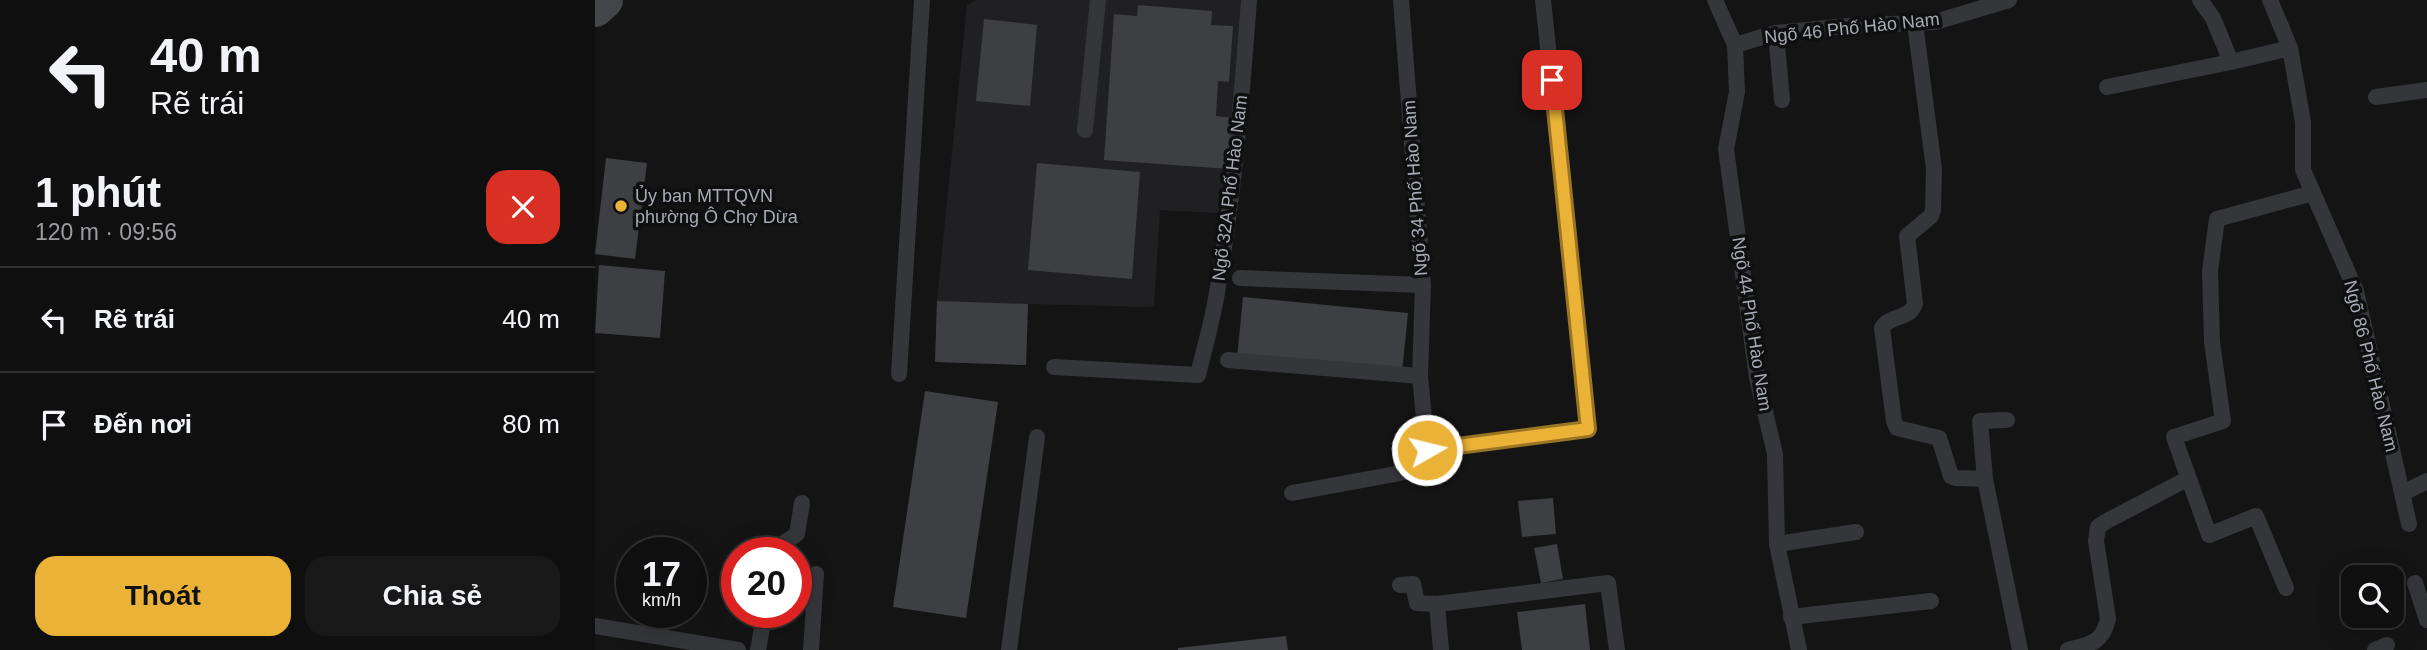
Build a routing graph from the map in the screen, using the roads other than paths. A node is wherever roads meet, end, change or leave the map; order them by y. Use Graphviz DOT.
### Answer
graph roads {
  1 [pos="604,0"];
  2 [pos="922,0"];
  3 [pos="1098,0"];
  4 [pos="1249,0"];
  5 [pos="1401,0"];
  6 [pos="1543,0"];
  7 [pos="1715,0"];
  8 [pos="2009,0"];
  9 [pos="2200,0"];
  10 [pos="2270,0"];
  11 [pos="595,8"];
  12 [pos="1915,23"];
  13 [pos="1776,33"];
  14 [pos="1735,44"];
  15 [pos="2290,48"];
  16 [pos="2231,62"];
  17 [pos="2107,87"];
  18 [pos="2427,90"];
  19 [pos="2376,97"];
  20 [pos="1782,100"];
  21 [pos="1085,130"];
  22 [pos="2313,193"];
  23 [pos="1240,278"];
  24 [pos="1423,285"];
  25 [pos="1228,360"];
  26 [pos="1054,367"];
  27 [pos="899,374"];
  28 [pos="1420,376"];
  29 [pos="2007,420"];
  30 [pos="1037,437"];
  31 [pos="1427,450"];
  32 [pos="1985,479"];
  33 [pos="2187,479"];
  34 [pos="2427,481"];
  35 [pos="1292,494"];
  36 [pos="2403,494"];
  37 [pos="801,503"];
  38 [pos="2409,524"];
  39 [pos="1856,532"];
  40 [pos="793,537"];
  41 [pos="1777,544"];
  42 [pos="816,574"];
  43 [pos="2415,583"];
  44 [pos="1400,585"];
  45 [pos="2285,588"];
  46 [pos="1931,601"];
  47 [pos="1437,604"];
  48 [pos="1791,617"];
  49 [pos="2427,620"];
  50 [pos="595,626"];
  51 [pos="762,628"];
  52 [pos="738,650"];
  53 [pos="758,650"];
  54 [pos="811,650"];
  55 [pos="1009,650"];
  56 [pos="1441,650"];
  57 [pos="1617,650"];
  58 [pos="1798,650"];
  59 [pos="2020,650"];
  60 [pos="2068,650"];
  1 -- 11 [label="main road"];
  2 -- 27 [label="lane"];
  3 -- 21 [label="lane"];
  4 -- 26 [label="lane, Ngõ 32A Phố Hào Nam"];
  5 -- 24 [label="lane, Ngõ 34 Phố Hào Nam"];
  6 -- 31 [label="lane"];
  7 -- 14 [label="lane, Ngõ 44 Phố Hào Nam"];
  8 -- 12 [label="lane, Ngõ 46 Phố Hào Nam"];
  9 -- 16 [label="lane"];
  10 -- 15 [label="lane, Ngõ 86 Phố Hào Nam"];
  12 -- 13 [label="lane, Ngõ 46 Phố Hào Nam"];
  12 -- 32 [label="lane"];
  13 -- 14 [label="lane, Ngõ 46 Phố Hào Nam"];
  13 -- 20 [label="lane"];
  14 -- 41 [label="lane, Ngõ 44 Phố Hào Nam"];
  15 -- 16 [label="lane"];
  15 -- 22 [label="lane, Ngõ 86 Phố Hào Nam"];
  16 -- 17 [label="lane"];
  18 -- 19 [label="lane"];
  22 -- 33 [label="lane"];
  22 -- 36 [label="lane, Ngõ 86 Phố Hào Nam"];
  23 -- 24 [label="lane"];
  24 -- 28 [label="lane, Ngõ 34 Phố Hào Nam"];
  25 -- 28 [label="lane"];
  28 -- 31 [label="lane, Ngõ 34 Phố Hào Nam"];
  29 -- 32 [label="lane"];
  30 -- 55 [label="lane"];
  31 -- 35 [label="lane"];
  32 -- 59 [label="lane"];
  33 -- 45 [label="lane"];
  33 -- 60 [label="lane"];
  34 -- 36 [label="lane"];
  36 -- 38 [label="lane, Ngõ 86 Phố Hào Nam"];
  37 -- 40 [label="lane"];
  39 -- 41 [label="lane"];
  41 -- 48 [label="lane, Ngõ 44 Phố Hào Nam"];
  42 -- 54 [label="lane"];
  43 -- 49 [label="lane"];
  44 -- 47 [label="lane"];
  46 -- 48 [label="lane"];
  47 -- 56 [label="lane"];
  47 -- 57 [label="lane"];
  48 -- 58 [label="lane, Ngõ 44 Phố Hào Nam"];
  50 -- 52 [label="lane"];
  51 -- 53 [label="lane"];
}
